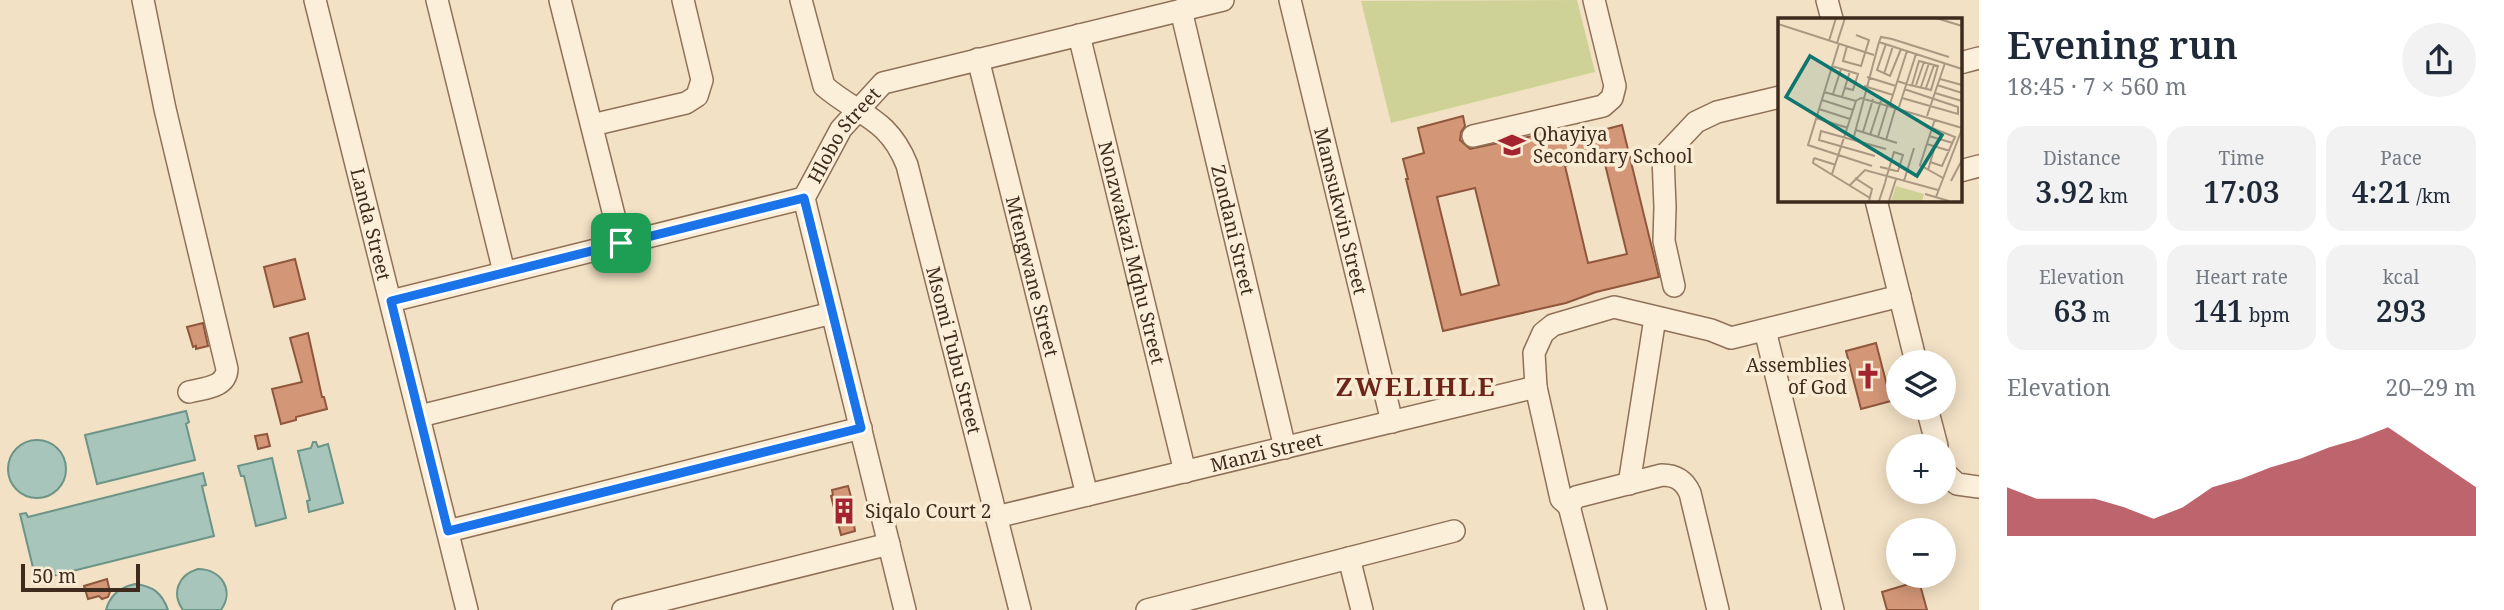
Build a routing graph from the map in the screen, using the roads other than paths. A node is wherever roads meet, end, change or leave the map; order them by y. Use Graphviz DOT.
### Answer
graph roads {
  1 [pos="143,0"];
  2 [pos="315,0"];
  3 [pos="438,0"];
  4 [pos="561,0"];
  5 [pos="683,0"];
  6 [pos="801,0"];
  7 [pos="1223,0"];
  8 [pos="1290,0"];
  9 [pos="1594,0"];
  10 [pos="1827,0"];
  11 [pos="1194,5"];
  12 [pos="1832,18"];
  13 [pos="1079,34"];
  14 [pos="1979,58"];
  15 [pos="978,59"];
  16 [pos="1962,62"];
  17 [pos="1778,97"];
  18 [pos="859,108"];
  19 [pos="592,125"];
  20 [pos="1473,136"];
  21 [pos="1979,166"];
  22 [pos="1962,170"];
  23 [pos="804,198"];
  24 [pos="1876,201"];
  25 [pos="621,243"];
  26 [pos="504,272"];
  27 [pos="1674,286"];
  28 [pos="1900,296"];
  29 [pos="391,301"];
  30 [pos="832,313"];
  31 [pos="1655,318"];
  32 [pos="1765,330"];
  33 [pos="1913,350"];
  34 [pos="1536,387"];
  35 [pos="189,392"];
  36 [pos="419,416"];
  37 [pos="1392,422"];
  38 [pos="861,428"];
  39 [pos="1285,448"];
  40 [pos="1185,472"];
  41 [pos="1956,483"];
  42 [pos="1629,484"];
  43 [pos="1979,487"];
  44 [pos="1087,495"];
  45 [pos="1569,506"];
  46 [pos="996,517"];
  47 [pos="448,531"];
  48 [pos="1454,531"];
  49 [pos="889,544"];
  50 [pos="1349,558"];
  51 [pos="467,610"];
  52 [pos="623,610"];
  53 [pos="905,610"];
  54 [pos="1020,610"];
  55 [pos="1147,610"];
  56 [pos="1362,610"];
  57 [pos="1595,610"];
  58 [pos="1718,610"];
  59 [pos="1833,610"];
  1 -- 35 [label="street"];
  2 -- 29 [label="street, Landa Street"];
  3 -- 26 [label="street"];
  4 -- 19 [label="street"];
  5 -- 19 [label="street"];
  6 -- 18 [label="street, Msomi Tubu Street"];
  7 -- 11 [label="street, Hlobo Street"];
  8 -- 37 [label="street, Mamsukwin Street"];
  9 -- 20 [label="street"];
  10 -- 12 [label="street"];
  11 -- 13 [label="street, Hlobo Street"];
  11 -- 39 [label="street, Zondani Street"];
  13 -- 15 [label="street, Hlobo Street"];
  13 -- 40 [label="street, Nonzwakazi Mqhu Street"];
  14 -- 16 [label="street"];
  15 -- 18 [label="street, Hlobo Street"];
  15 -- 44 [label="street, Mtengwane Street"];
  17 -- 27 [label="street"];
  18 -- 23 [label="street, Hlobo Street"];
  18 -- 46 [label="street, Msomi Tubu Street"];
  19 -- 25 [label="street"];
  21 -- 22 [label="street"];
  23 -- 25 [label="street"];
  23 -- 30 [label="street, Hlobo Street"];
  24 -- 28 [label="street"];
  25 -- 26 [label="street"];
  26 -- 29 [label="street"];
  28 -- 32 [label="street"];
  28 -- 33 [label="street"];
  29 -- 36 [label="street, Landa Street"];
  30 -- 36 [label="street"];
  30 -- 38 [label="street, Hlobo Street"];
  31 -- 32 [label="street"];
  31 -- 34 [label="street"];
  31 -- 42 [label="street"];
  32 -- 59 [label="street"];
  34 -- 37 [label="street, Manzi Street"];
  34 -- 45 [label="street"];
  36 -- 47 [label="street, Landa Street"];
  37 -- 39 [label="street, Manzi Street"];
  38 -- 47 [label="street"];
  38 -- 49 [label="street, Hlobo Street"];
  39 -- 40 [label="street, Manzi Street"];
  40 -- 44 [label="street, Manzi Street"];
  41 -- 43 [label="street"];
  42 -- 45 [label="street"];
  42 -- 58 [label="street"];
  44 -- 46 [label="street, Manzi Street"];
  45 -- 57 [label="street"];
  46 -- 54 [label="street, Msomi Tubu Street"];
  47 -- 51 [label="street, Landa Street"];
  48 -- 50 [label="street"];
  49 -- 52 [label="street"];
  49 -- 53 [label="street, Hlobo Street"];
  50 -- 55 [label="street"];
  50 -- 56 [label="street"];
}
